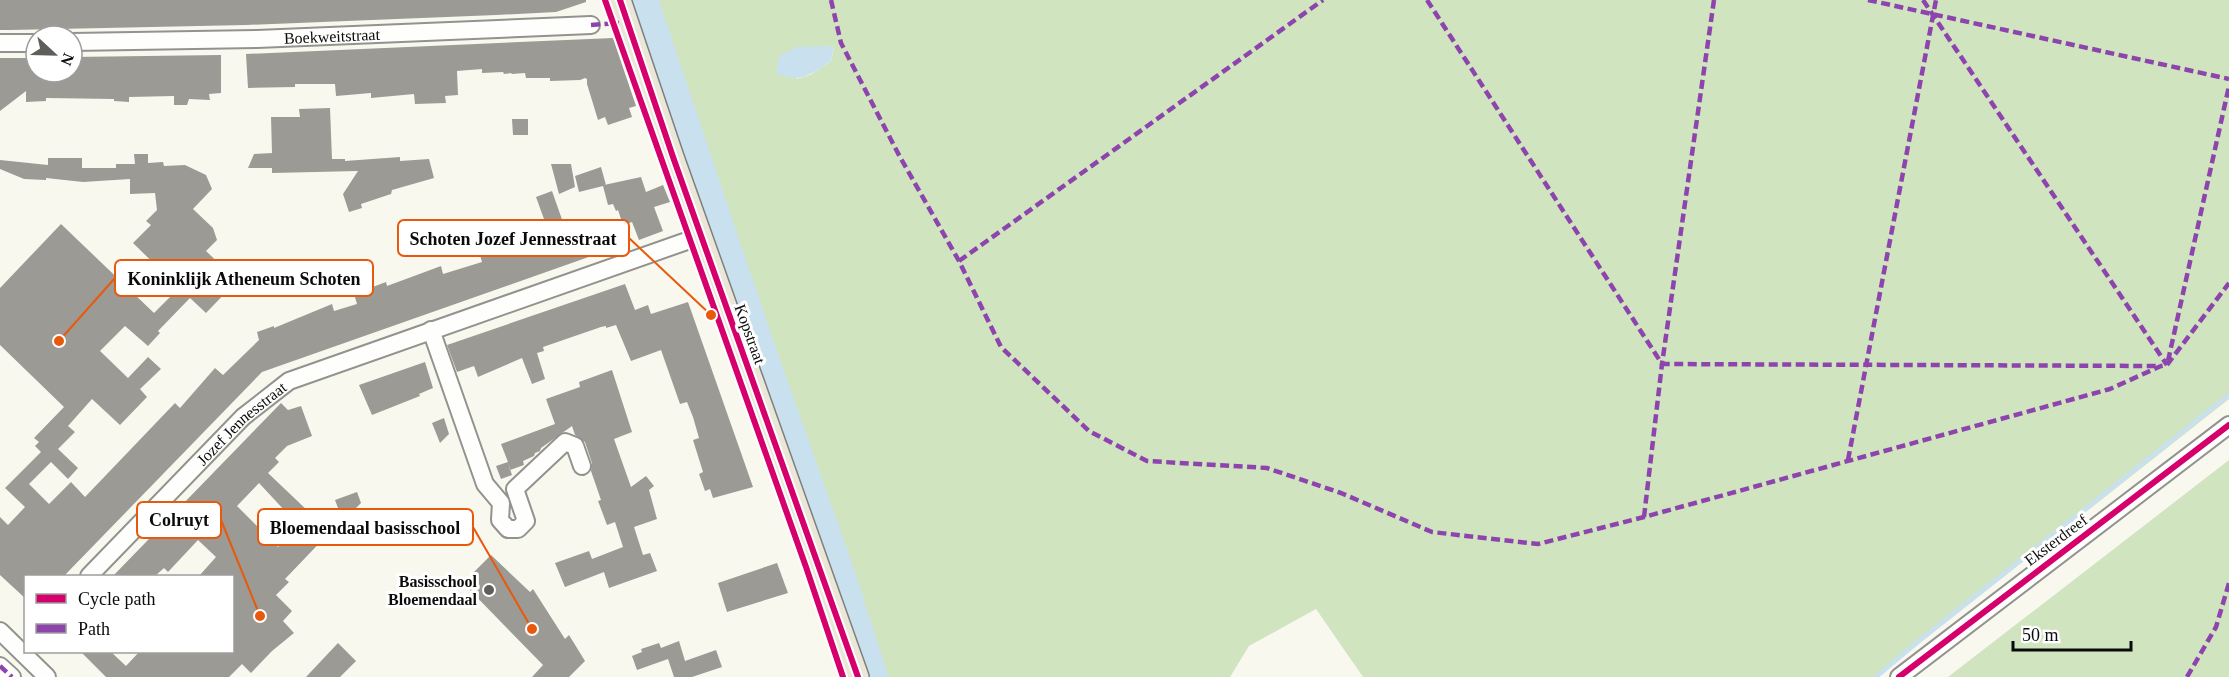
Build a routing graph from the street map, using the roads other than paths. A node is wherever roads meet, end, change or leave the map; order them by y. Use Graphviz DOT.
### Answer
graph roads {
  1 [pos="620,0"];
  2 [pos="591,25"];
  3 [pos="84,42"];
  4 [pos="0,43"];
  5 [pos="24,43"];
  6 [pos="701,236"];
  7 [pos="432,330"];
  8 [pos="2229,425"];
  9 [pos="582,466"];
  10 [pos="515,489"];
  11 [pos="501,502"];
  12 [pos="90,575"];
  13 [pos="0,631"];
  14 [pos="22,646"];
  15 [pos="28,653"];
  16 [pos="0,666"];
  17 [pos="12,677"];
  18 [pos="47,677"];
  19 [pos="858,677"];
  20 [pos="1899,677"];
  1 -- 6 [label="main road, Kopstraat"];
  2 -- 3 [label="street, Boekweitstraat"];
  4 -- 5 [label="street"];
  6 -- 7 [label="street, Jozef Jennesstraat"];
  6 -- 19 [label="main road, Kopstraat"];
  7 -- 11 [label="street"];
  7 -- 12 [label="street, Jozef Jennesstraat"];
  8 -- 20 [label="street, Eksterdreef"];
  9 -- 10 [label="street"];
  10 -- 11 [label="street"];
  10 -- 11 [label="street"];
  13 -- 14 [label="street"];
  15 -- 18 [label="street"];
  16 -- 17 [label="street"];
}
